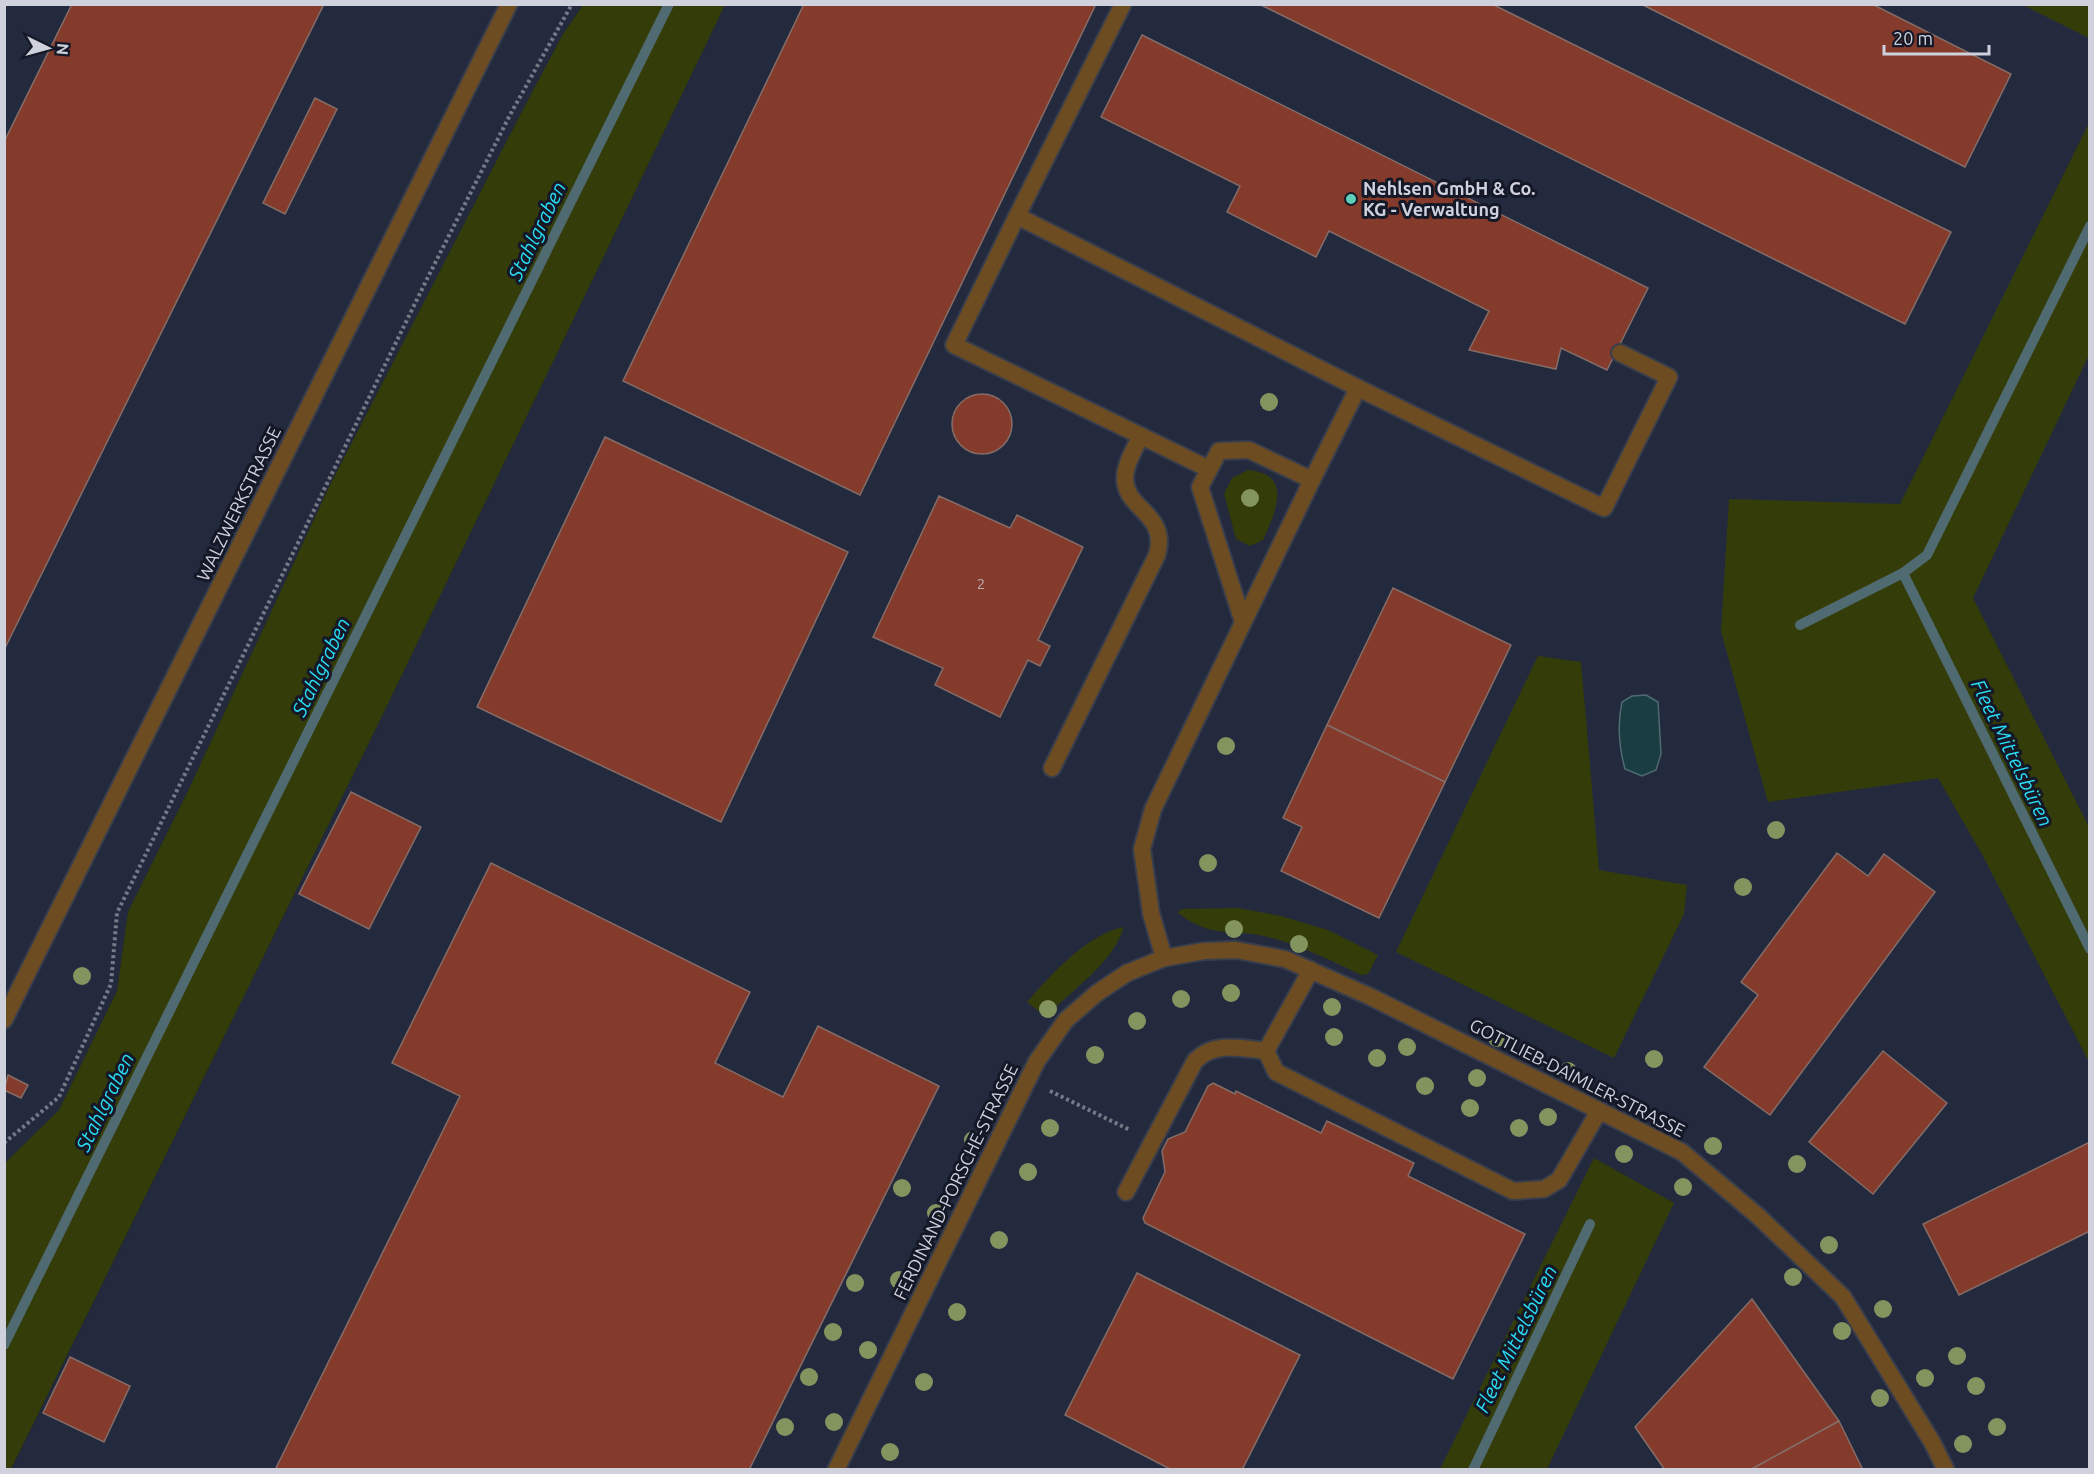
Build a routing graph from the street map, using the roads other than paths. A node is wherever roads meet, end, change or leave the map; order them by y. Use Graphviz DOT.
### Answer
graph roads {
  1 [pos="508,4"];
  2 [pos="1123,4"];
  3 [pos="1017,216"];
  4 [pos="1620,353"];
  5 [pos="1358,388"];
  6 [pos="1141,436"];
  7 [pos="1209,469"];
  8 [pos="1312,480"];
  9 [pos="1243,622"];
  10 [pos="1052,768"];
  11 [pos="1164,958"];
  12 [pos="1311,970"];
  13 [pos="4,1020"];
  14 [pos="1266,1051"];
  15 [pos="1599,1111"];
  16 [pos="1126,1192"];
  17 [pos="836,1470"];
  18 [pos="1946,1470"];
  1 -- 13 [label="street, WALZWERKSTRASSE"];
  2 -- 3 [label="street"];
  3 -- 5 [label="street"];
  3 -- 6 [label="street"];
  4 -- 5 [label="street"];
  5 -- 8 [label="street"];
  6 -- 7 [label="street"];
  6 -- 10 [label="street"];
  7 -- 8 [label="street"];
  7 -- 9 [label="street"];
  8 -- 9 [label="street"];
  9 -- 11 [label="street"];
  11 -- 12 [label="street, GOTTLIEB-DAIMLER-STRASSE"];
  11 -- 17 [label="street, FERDINAND-PORSCHE-STRASSE"];
  12 -- 14 [label="street"];
  12 -- 15 [label="street, GOTTLIEB-DAIMLER-STRASSE"];
  14 -- 15 [label="street"];
  14 -- 16 [label="street"];
  15 -- 18 [label="street, GOTTLIEB-DAIMLER-STRASSE"];
}
